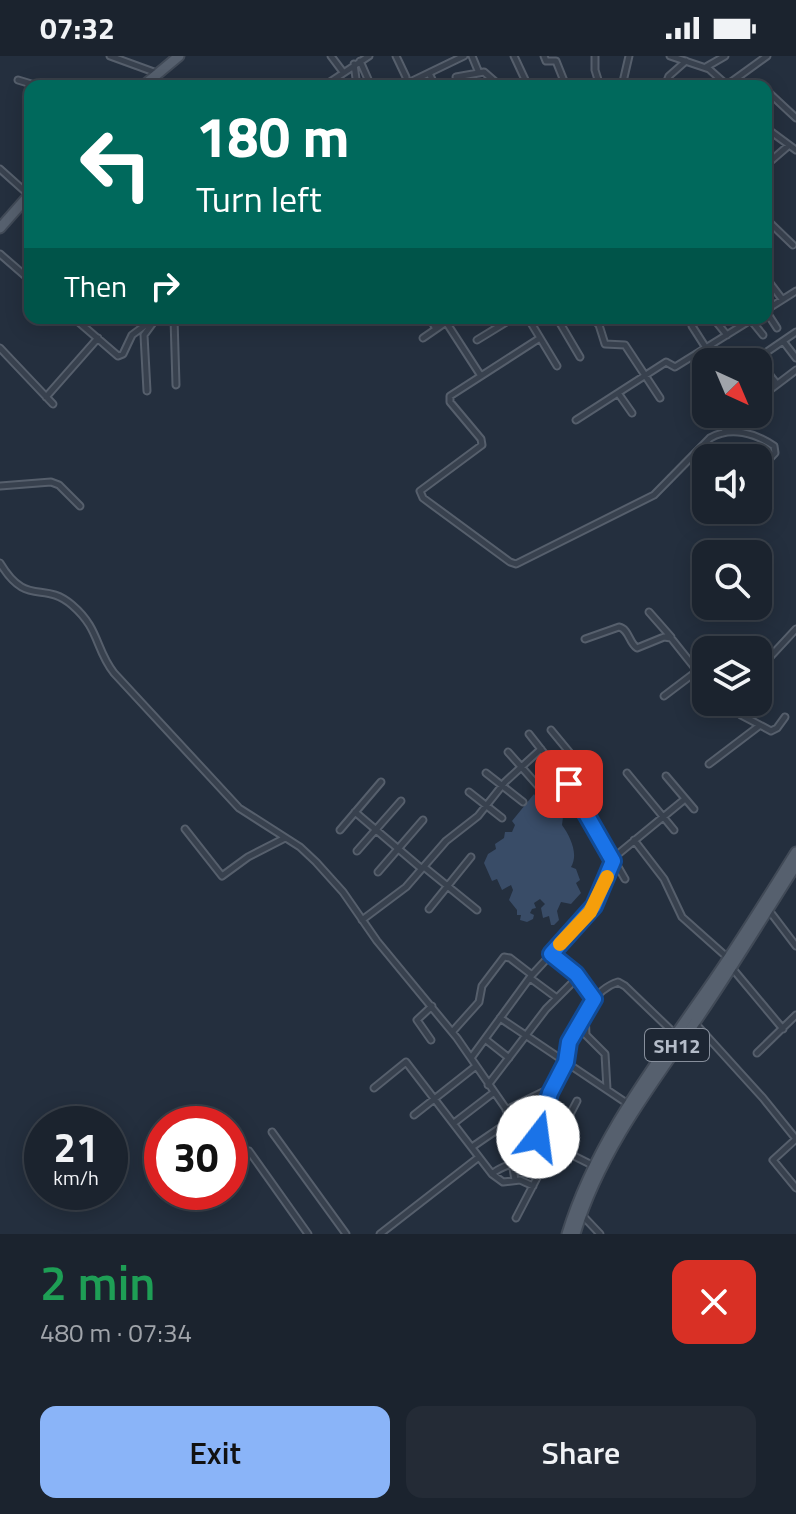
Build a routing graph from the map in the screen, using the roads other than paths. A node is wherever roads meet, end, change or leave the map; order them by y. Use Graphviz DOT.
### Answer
graph roads {
  1 [pos="110,56"];
  2 [pos="176,56"];
  3 [pos="331,56"];
  4 [pos="369,56"];
  5 [pos="396,56"];
  6 [pos="440,56"];
  7 [pos="464,56"];
  8 [pos="472,56"];
  9 [pos="514,56"];
  10 [pos="544,56"];
  11 [pos="595,56"];
  12 [pos="629,56"];
  13 [pos="670,56"];
  14 [pos="725,56"];
  15 [pos="767,56"];
  16 [pos="687,60"];
  17 [pos="357,63"];
  18 [pos="445,65"];
  19 [pos="706,67"];
  20 [pos="154,72"];
  21 [pos="343,72"];
  22 [pos="429,73"];
  23 [pos="479,73"];
  24 [pos="456,77"];
  25 [pos="18,80"];
  26 [pos="147,80"];
  27 [pos="148,80"];
  28 [pos="332,80"];
  29 [pos="357,80"];
  30 [pos="367,80"];
  31 [pos="405,80"];
  32 [pos="414,80"];
  33 [pos="432,80"];
  34 [pos="493,80"];
  35 [pos="525,80"];
  36 [pos="562,80"];
  37 [pos="598,80"];
  38 [pos="623,80"];
  39 [pos="667,80"];
  40 [pos="720,80"];
  41 [pos="735,80"];
  42 [pos="24,82"];
  43 [pos="772,96"];
  44 [pos="796,118"];
  45 [pos="772,133"];
  46 [pos="788,146"];
  47 [pos="796,150"];
  48 [pos="772,160"];
  49 [pos="0,169"];
  50 [pos="24,191"];
  51 [pos="24,203"];
  52 [pos="772,225"];
  53 [pos="0,231"];
  54 [pos="793,245"];
  55 [pos="0,254"];
  56 [pos="24,275"];
  57 [pos="772,286"];
  58 [pos="796,291"];
  59 [pos="782,300"];
  60 [pos="772,307"];
  61 [pos="772,320"];
  62 [pos="81,324"];
  63 [pos="148,324"];
  64 [pos="152,324"];
  65 [pos="174,324"];
  66 [pos="433,324"];
  67 [pos="443,324"];
  68 [pos="451,324"];
  69 [pos="503,324"];
  70 [pos="532,324"];
  71 [pos="561,324"];
  72 [pos="598,324"];
  73 [pos="692,324"];
  74 [pos="718,324"];
  75 [pos="744,324"];
  76 [pos="755,324"];
  77 [pos="777,328"];
  78 [pos="436,329"];
  79 [pos="796,332"];
  80 [pos="727,335"];
  81 [pos="763,335"];
  82 [pos="98,338"];
  83 [pos="423,338"];
  84 [pos="540,338"];
  85 [pos="477,340"];
  86 [pos="783,341"];
  87 [pos="0,348"];
  88 [pos="706,348"];
  89 [pos="772,348"];
  90 [pos="580,357"];
  91 [pos="692,357"];
  92 [pos="796,358"];
  93 [pos="557,366"];
  94 [pos="796,370"];
  95 [pos="645,375"];
  96 [pos="481,376"];
  97 [pos="772,379"];
  98 [pos="777,384"];
  99 [pos="176,385"];
  100 [pos="772,388"];
  101 [pos="147,391"];
  102 [pos="618,393"];
  103 [pos="46,397"];
  104 [pos="660,398"];
  105 [pos="53,404"];
  106 [pos="632,413"];
  107 [pos="576,420"];
  108 [pos="729,428"];
  109 [pos="723,433"];
  110 [pos="768,444"];
  111 [pos="0,486"];
  112 [pos="80,506"];
  113 [pos="0,563"];
  114 [pos="649,612"];
  115 [pos="796,629"];
  116 [pos="671,638"];
  117 [pos="585,639"];
  118 [pos="772,655"];
  119 [pos="692,665"];
  120 [pos="692,675"];
  121 [pos="664,696"];
  122 [pos="745,716"];
  123 [pos="785,717"];
  124 [pos="759,726"];
  125 [pos="551,730"];
  126 [pos="529,734"];
  127 [pos="541,749"];
  128 [pos="508,752"];
  129 [pos="709,764"];
  130 [pos="521,766"];
  131 [pos="486,773"];
  132 [pos="627,773"];
  133 [pos="666,776"];
  134 [pos="381,782"];
  135 [pos="569,784"];
  136 [pos="502,786"];
  137 [pos="540,788"];
  138 [pos="469,792"];
  139 [pos="560,793"];
  140 [pos="685,799"];
  141 [pos="401,801"];
  142 [pos="523,802"];
  143 [pos="487,806"];
  144 [pos="694,809"];
  145 [pos="355,812"];
  146 [pos="663,816"];
  147 [pos="502,818"];
  148 [pos="423,820"];
  149 [pos="185,829"];
  150 [pos="340,830"];
  151 [pos="376,830"];
  152 [pos="674,830"];
  153 [pos="285,838"];
  154 [pos="634,840"];
  155 [pos="399,850"];
  156 [pos="357,851"];
  157 [pos="796,852"];
  158 [pos="471,857"];
  159 [pos="612,860"];
  160 [pos="796,865"];
  161 [pos="423,868"];
  162 [pos="378,872"];
  163 [pos="625,879"];
  164 [pos="447,887"];
  165 [pos="429,909"];
  166 [pos="768,909"];
  167 [pos="477,910"];
  168 [pos="362,920"];
  169 [pos="796,946"];
  170 [pos="551,954"];
  171 [pos="730,962"];
  172 [pos="531,977"];
  173 [pos="578,977"];
  174 [pos="557,998"];
  175 [pos="594,999"];
  176 [pos="432,1006"];
  177 [pos="585,1012"];
  178 [pos="500,1018"];
  179 [pos="795,1020"];
  180 [pos="694,1022"];
  181 [pos="783,1029"];
  182 [pos="453,1031"];
  183 [pos="676,1034"];
  184 [pos="526,1035"];
  185 [pos="485,1039"];
  186 [pos="431,1040"];
  187 [pos="757,1053"];
  188 [pos="471,1058"];
  189 [pos="509,1058"];
  190 [pos="566,1062"];
  191 [pos="476,1066"];
  192 [pos="488,1085"];
  193 [pos="374,1088"];
  194 [pos="552,1088"];
  195 [pos="607,1089"];
  196 [pos="493,1093"];
  197 [pos="435,1098"];
  198 [pos="577,1101"];
  199 [pos="628,1104"];
  200 [pos="506,1110"];
  201 [pos="414,1115"];
  202 [pos="513,1119"];
  203 [pos="454,1123"];
  204 [pos="272,1132"];
  205 [pos="538,1137"];
  206 [pos="796,1139"];
  207 [pos="554,1146"];
  208 [pos="472,1147"];
  209 [pos="249,1151"];
  210 [pos="479,1157"];
  211 [pos="512,1163"];
  212 [pos="598,1168"];
  213 [pos="492,1174"];
  214 [pos="515,1180"];
  215 [pos="533,1186"];
  216 [pos="796,1188"];
  217 [pos="581,1214"];
  218 [pos="516,1218"];
  219 [pos="307,1233"];
  220 [pos="346,1234"];
  221 [pos="380,1234"];
  222 [pos="567,1234"];
  223 [pos="575,1234"];
  224 [pos="600,1234"];
  1 -- 20 [label="street"];
  2 -- 20 [label="main road"];
  2 -- 27 [label="main road"];
  3 -- 21 [label="street"];
  4 -- 17 [label="street"];
  5 -- 31 [label="street"];
  6 -- 18 [label="street"];
  7 -- 18 [label="street"];
  8 -- 23 [label="street"];
  9 -- 35 [label="street"];
  10 -- 36 [label="street"];
  11 -- 37 [label="street"];
  12 -- 38 [label="street"];
  13 -- 16 [label="street"];
  14 -- 19 [label="street"];
  15 -- 41 [label="street"];
  16 -- 19 [label="street"];
  16 -- 39 [label="street"];
  17 -- 21 [label="street"];
  17 -- 29 [label="street"];
  17 -- 30 [label="street"];
  18 -- 22 [label="street"];
  19 -- 40 [label="street"];
  20 -- 26 [label="main road"];
  21 -- 28 [label="street"];
  22 -- 32 [label="street"];
  22 -- 33 [label="street"];
  23 -- 24 [label="street"];
  23 -- 34 [label="street"];
  25 -- 42 [label="street"];
  43 -- 44 [label="street"];
  45 -- 46 [label="street"];
  46 -- 47 [label="street"];
  46 -- 48 [label="street"];
  49 -- 50 [label="street"];
  51 -- 53 [label="main road"];
  52 -- 54 [label="street"];
  55 -- 56 [label="street"];
  57 -- 59 [label="street"];
  58 -- 59 [label="street"];
  59 -- 60 [label="street"];
  61 -- 77 [label="street"];
  62 -- 82 [label="street"];
  63 -- 82 [label="street"];
  64 -- 101 [label="street"];
  65 -- 99 [label="street"];
  66 -- 78 [label="street"];
  67 -- 78 [label="street"];
  68 -- 96 [label="street"];
  69 -- 85 [label="street"];
  70 -- 84 [label="street"];
  71 -- 90 [label="street"];
  72 -- 95 [label="street"];
  73 -- 88 [label="street"];
  74 -- 80 [label="street"];
  75 -- 80 [label="street"];
  76 -- 81 [label="street"];
  78 -- 83 [label="street"];
  79 -- 86 [label="street"];
  80 -- 88 [label="street"];
  82 -- 103 [label="street"];
  84 -- 93 [label="street"];
  84 -- 96 [label="street"];
  86 -- 89 [label="street"];
  86 -- 92 [label="street"];
  87 -- 103 [label="street"];
  91 -- 95 [label="street"];
  94 -- 98 [label="street"];
  95 -- 102 [label="street"];
  95 -- 104 [label="street"];
  96 -- 109 [label="street"];
  97 -- 98 [label="street"];
  98 -- 100 [label="street"];
  102 -- 106 [label="street"];
  102 -- 107 [label="street"];
  103 -- 105 [label="street"];
  108 -- 109 [label="street"];
  109 -- 110 [label="street"];
  111 -- 112 [label="street"];
  113 -- 153 [label="street"];
  114 -- 116 [label="street"];
  115 -- 118 [label="street"];
  116 -- 117 [label="street"];
  116 -- 119 [label="street"];
  120 -- 121 [label="street"];
  122 -- 124 [label="street"];
  123 -- 124 [label="street"];
  124 -- 129 [label="street"];
  125 -- 135 [label="street"];
  126 -- 127 [label="street"];
  127 -- 130 [label="street"];
  127 -- 135 [label="street"];
  128 -- 130 [label="street"];
  130 -- 136 [label="street"];
  130 -- 137 [label="street"];
  131 -- 136 [label="street"];
  132 -- 146 [label="street"];
  133 -- 140 [label="street"];
  134 -- 145 [label="street"];
  135 -- 139 [label="street"];
  135 -- 159 [label="street"];
  136 -- 142 [label="street"];
  136 -- 143 [label="street"];
  138 -- 143 [label="street"];
  140 -- 144 [label="street"];
  140 -- 146 [label="street"];
  141 -- 151 [label="street"];
  143 -- 147 [label="street"];
  143 -- 161 [label="street"];
  145 -- 150 [label="street"];
  145 -- 151 [label="street"];
  146 -- 152 [label="street"];
  146 -- 154 [label="street"];
  148 -- 155 [label="street"];
  149 -- 153 [label="street"];
  151 -- 155 [label="street"];
  151 -- 156 [label="street"];
  153 -- 168 [label="street"];
  154 -- 159 [label="street"];
  154 -- 171 [label="street"];
  155 -- 161 [label="street"];
  155 -- 162 [label="street"];
  157 -- 171 [label="main road"];
  158 -- 164 [label="street"];
  159 -- 163 [label="street"];
  159 -- 170 [label="street"];
  160 -- 166 [label="main road, SH12"];
  161 -- 164 [label="street"];
  161 -- 168 [label="street"];
  164 -- 165 [label="street"];
  164 -- 167 [label="street"];
  166 -- 169 [label="street"];
  166 -- 171 [label="main road, SH12"];
  168 -- 176 [label="street"];
  170 -- 172 [label="street"];
  170 -- 173 [label="street"];
  171 -- 180 [label="main road, SH12"];
  171 -- 181 [label="street"];
  171 -- 183 [label="main road"];
  172 -- 174 [label="street"];
  172 -- 178 [label="street"];
  172 -- 182 [label="street"];
  173 -- 174 [label="street"];
  173 -- 175 [label="street"];
  174 -- 184 [label="street"];
  175 -- 177 [label="street"];
  175 -- 183 [label="street"];
  176 -- 182 [label="street"];
  176 -- 186 [label="street"];
  177 -- 190 [label="street"];
  177 -- 195 [label="street"];
  178 -- 184 [label="street"];
  178 -- 185 [label="street"];
  179 -- 181 [label="street"];
  180 -- 206 [label="street"];
  180 -- 212 [label="main road, SH12"];
  181 -- 187 [label="street"];
  182 -- 188 [label="street"];
  183 -- 199 [label="main road"];
  184 -- 189 [label="street"];
  184 -- 190 [label="street"];
  185 -- 188 [label="street"];
  185 -- 189 [label="street"];
  188 -- 191 [label="street"];
  189 -- 192 [label="street"];
  190 -- 194 [label="street"];
  190 -- 195 [label="street"];
  191 -- 192 [label="street"];
  191 -- 197 [label="street"];
  192 -- 196 [label="street"];
  193 -- 197 [label="street"];
  194 -- 200 [label="street"];
  194 -- 205 [label="street"];
  195 -- 199 [label="street"];
  196 -- 200 [label="street"];
  196 -- 203 [label="street"];
  197 -- 201 [label="street"];
  197 -- 203 [label="street"];
  198 -- 207 [label="street"];
  199 -- 212 [label="main road"];
  200 -- 202 [label="street"];
  202 -- 205 [label="street"];
  202 -- 208 [label="street"];
  203 -- 208 [label="street"];
  204 -- 220 [label="street"];
  205 -- 207 [label="street"];
  205 -- 211 [label="street"];
  206 -- 216 [label="street"];
  207 -- 212 [label="street"];
  207 -- 215 [label="street"];
  208 -- 210 [label="street"];
  209 -- 219 [label="street"];
  210 -- 213 [label="street"];
  210 -- 221 [label="street"];
  211 -- 213 [label="street"];
  211 -- 214 [label="street"];
  212 -- 217 [label="main road, SH12"];
  212 -- 222 [label="main road"];
  213 -- 214 [label="street"];
  214 -- 215 [label="street"];
  215 -- 218 [label="street"];
  217 -- 223 [label="main road, SH12"];
  217 -- 224 [label="street"];
}
